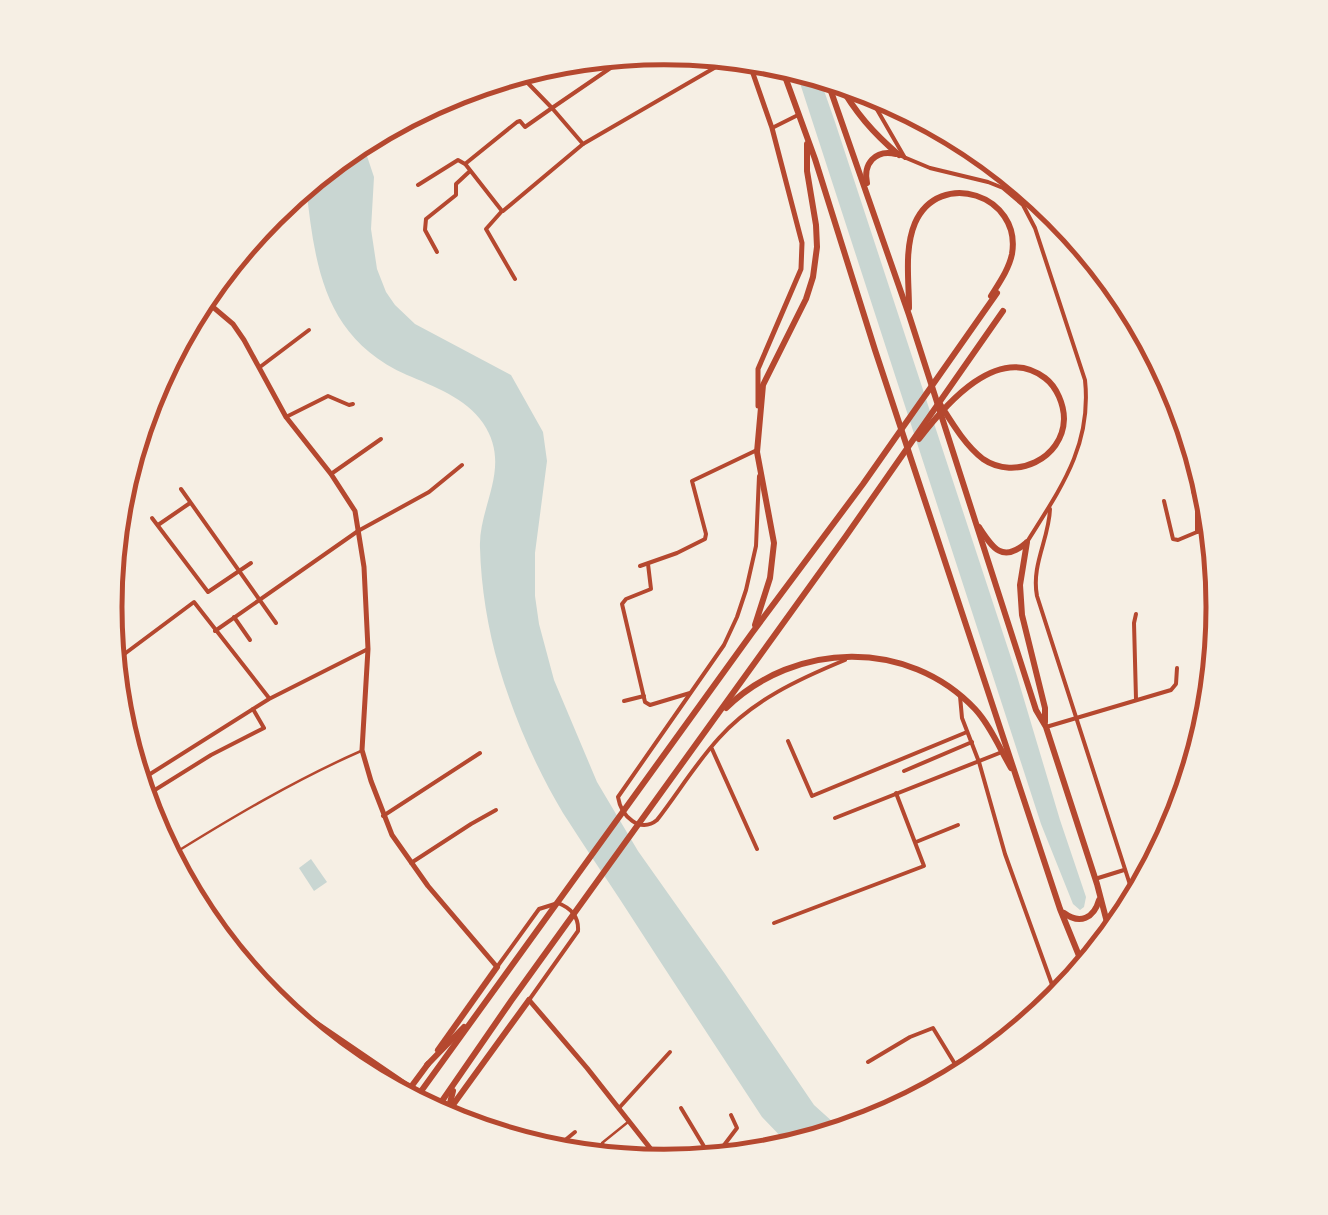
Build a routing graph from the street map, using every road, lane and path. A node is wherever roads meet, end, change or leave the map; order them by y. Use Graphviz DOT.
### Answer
graph roads {
  1 [pos="611,68"];
  2 [pos="715,68"];
  3 [pos="753,73"];
  4 [pos="786,79"];
  5 [pos="528,82"];
  6 [pos="831,92"];
  7 [pos="847,97"];
  8 [pos="875,107"];
  9 [pos="552,108"];
  10 [pos="798,116"];
  11 [pos="772,128"];
  12 [pos="806,138"];
  13 [pos="584,144"];
  14 [pos="902,156"];
  15 [pos="465,164"];
  16 [pos="470,171"];
  17 [pos="418,185"];
  18 [pos="870,204"];
  19 [pos="502,212"];
  20 [pos="437,252"];
  21 [pos="515,279"];
  22 [pos="213,306"];
  23 [pos="1003,312"];
  24 [pos="909,315"];
  25 [pos="309,330"];
  26 [pos="260,368"];
  27 [pos="935,398"];
  28 [pos="353,404"];
  29 [pos="286,417"];
  30 [pos="758,420"];
  31 [pos="380,439"];
  32 [pos="758,450"];
  33 [pos="462,465"];
  34 [pos="759,466"];
  35 [pos="331,474"];
  36 [pos="181,489"];
  37 [pos="1193,491"];
  38 [pos="1194,495"];
  39 [pos="1164,501"];
  40 [pos="190,502"];
  41 [pos="1050,504"];
  42 [pos="1197,508"];
  43 [pos="152,518"];
  44 [pos="974,520"];
  45 [pos="158,525"];
  46 [pos="757,530"];
  47 [pos="1201,531"];
  48 [pos="358,532"];
  49 [pos="1197,532"];
  50 [pos="773,535"];
  51 [pos="846,536"];
  52 [pos="1027,542"];
  53 [pos="252,562"];
  54 [pos="648,564"];
  55 [pos="640,566"];
  56 [pos="239,571"];
  57 [pos="260,600"];
  58 [pos="1136,614"];
  59 [pos="234,617"];
  60 [pos="276,623"];
  61 [pos="216,630"];
  62 [pos="752,634"];
  63 [pos="250,640"];
  64 [pos="368,649"];
  65 [pos="124,653"];
  66 [pos="849,658"];
  67 [pos="814,660"];
  68 [pos="1178,668"];
  69 [pos="820,670"];
  70 [pos="690,693"];
  71 [pos="644,696"];
  72 [pos="960,696"];
  73 [pos="270,698"];
  74 [pos="1136,699"];
  75 [pos="624,701"];
  76 [pos="253,709"];
  77 [pos="1076,718"];
  78 [pos="711,723"];
  79 [pos="1046,727"];
  80 [pos="967,732"];
  81 [pos="788,741"];
  82 [pos="972,742"];
  83 [pos="711,747"];
  84 [pos="362,750"];
  85 [pos="1002,752"];
  86 [pos="480,753"];
  87 [pos="979,762"];
  88 [pos="904,771"];
  89 [pos="148,776"];
  90 [pos="1018,780"];
  91 [pos="153,791"];
  92 [pos="896,793"];
  93 [pos="496,810"];
  94 [pos="383,816"];
  95 [pos="835,818"];
  96 [pos="958,825"];
  97 [pos="915,842"];
  98 [pos="757,849"];
  99 [pos="179,851"];
  100 [pos="411,863"];
  101 [pos="1125,870"];
  102 [pos="1095,878"];
  103 [pos="1130,885"];
  104 [pos="1100,895"];
  105 [pos="1060,909"];
  106 [pos="574,912"];
  107 [pos="1107,921"];
  108 [pos="774,923"];
  109 [pos="1079,956"];
  110 [pos="497,967"];
  111 [pos="1052,986"];
  112 [pos="529,1000"];
  113 [pos="483,1009"];
  114 [pos="310,1018"];
  115 [pos="670,1052"];
  116 [pos="868,1062"];
  117 [pos="427,1066"];
  118 [pos="953,1066"];
  119 [pos="405,1083"];
  120 [pos="407,1085"];
  121 [pos="454,1085"];
  122 [pos="421,1092"];
  123 [pos="442,1102"];
  124 [pos="449,1106"];
  125 [pos="451,1107"];
  126 [pos="619,1108"];
  127 [pos="681,1108"];
  128 [pos="731,1115"];
  129 [pos="629,1121"];
  130 [pos="575,1132"];
  131 [pos="564,1141"];
  132 [pos="605,1146"];
  133 [pos="723,1146"];
  134 [pos="707,1148"];
  135 [pos="651,1150"];
  1 -- 9 [label="street"];
  2 -- 13 [label="street"];
  3 -- 11 [label="street"];
  4 -- 10 [label="main road"];
  5 -- 9 [label="street"];
  6 -- 18 [label="main road"];
  7 -- 14 [label="main road"];
  8 -- 14 [label="street"];
  9 -- 13 [label="street"];
  9 -- 15 [label="street"];
  10 -- 11 [label="street"];
  10 -- 12 [label="main road"];
  11 -- 30 [label="street"];
  12 -- 30 [label="main road"];
  12 -- 90 [label="main road"];
  13 -- 19 [label="street"];
  14 -- 18 [label="main road"];
  14 -- 41 [label="street"];
  15 -- 16 [label="street"];
  15 -- 17 [label="street"];
  16 -- 19 [label="street"];
  16 -- 20 [label="street"];
  18 -- 24 [label="main road"];
  19 -- 21 [label="street"];
  22 -- 26 [label="street"];
  23 -- 51 [label="main road"];
  24 -- 27 [label="main road"];
  24 -- 62 [label="main road"];
  25 -- 26 [label="street"];
  26 -- 29 [label="street"];
  27 -- 44 [label="main road"];
  27 -- 51 [label="main road"];
  28 -- 29 [label="street"];
  29 -- 35 [label="street"];
  30 -- 32 [label="main road"];
  31 -- 35 [label="street"];
  32 -- 34 [label="main road"];
  32 -- 54 [label="street"];
  33 -- 48 [label="street"];
  34 -- 46 [label="street"];
  34 -- 50 [label="main road"];
  35 -- 48 [label="street"];
  36 -- 40 [label="street"];
  37 -- 38 [label="street"];
  39 -- 49 [label="street"];
  40 -- 45 [label="street"];
  40 -- 56 [label="street"];
  41 -- 52 [label="street"];
  41 -- 77 [label="street"];
  42 -- 49 [label="street"];
  43 -- 45 [label="street"];
  44 -- 52 [label="main road"];
  44 -- 79 [label="main road"];
  45 -- 56 [label="street"];
  46 -- 50 [label="street"];
  46 -- 70 [label="street"];
  47 -- 49 [label="street"];
  48 -- 57 [label="street"];
  48 -- 64 [label="street"];
  50 -- 62 [label="main road"];
  51 -- 78 [label="main road"];
  52 -- 79 [label="main road"];
  53 -- 56 [label="street"];
  54 -- 55 [label="street"];
  54 -- 71 [label="street"];
  56 -- 57 [label="street"];
  57 -- 59 [label="street"];
  57 -- 60 [label="street"];
  58 -- 74 [label="street"];
  59 -- 61 [label="street"];
  59 -- 63 [label="street"];
  61 -- 65 [label="street"];
  61 -- 73 [label="street"];
  62 -- 113 [label="main road"];
  64 -- 73 [label="street"];
  64 -- 84 [label="street"];
  66 -- 67 [label="main road"];
  66 -- 69 [label="street"];
  66 -- 72 [label="main road"];
  67 -- 69 [label="street"];
  67 -- 78 [label="main road"];
  68 -- 74 [label="street"];
  69 -- 83 [label="street"];
  70 -- 71 [label="street"];
  70 -- 83 [label="street"];
  71 -- 75 [label="street"];
  72 -- 80 [label="street"];
  72 -- 85 [label="main road"];
  73 -- 76 [label="street"];
  74 -- 77 [label="street"];
  76 -- 89 [label="street"];
  76 -- 91 [label="street"];
  77 -- 79 [label="street"];
  77 -- 101 [label="street"];
  78 -- 106 [label="main road"];
  79 -- 102 [label="main road"];
  80 -- 81 [label="street"];
  80 -- 82 [label="street"];
  82 -- 87 [label="street"];
  82 -- 88 [label="street"];
  83 -- 98 [label="street"];
  84 -- 94 [label="street"];
  84 -- 99 [label="lane"];
  85 -- 87 [label="street"];
  85 -- 90 [label="main road"];
  86 -- 94 [label="street"];
  87 -- 92 [label="street"];
  87 -- 111 [label="street"];
  90 -- 105 [label="main road"];
  92 -- 95 [label="street"];
  92 -- 97 [label="street"];
  93 -- 100 [label="street"];
  94 -- 100 [label="street"];
  96 -- 97 [label="street"];
  97 -- 108 [label="street"];
  100 -- 110 [label="street"];
  101 -- 102 [label="street"];
  101 -- 103 [label="street"];
  102 -- 104 [label="main road"];
  104 -- 105 [label="main road"];
  104 -- 107 [label="main road"];
  105 -- 109 [label="main road"];
  106 -- 110 [label="street"];
  106 -- 112 [label="street"];
  106 -- 121 [label="main road"];
  110 -- 117 [label="main road"];
  112 -- 125 [label="main road"];
  112 -- 126 [label="street"];
  113 -- 117 [label="main road"];
  113 -- 122 [label="main road"];
  114 -- 119 [label="street"];
  115 -- 126 [label="street"];
  116 -- 118 [label="street"];
  117 -- 120 [label="main road"];
  121 -- 123 [label="main road"];
  121 -- 124 [label="main road"];
  126 -- 129 [label="street"];
  127 -- 134 [label="street"];
  128 -- 133 [label="street"];
  129 -- 132 [label="lane"];
  129 -- 135 [label="street"];
  130 -- 131 [label="street"];
}
